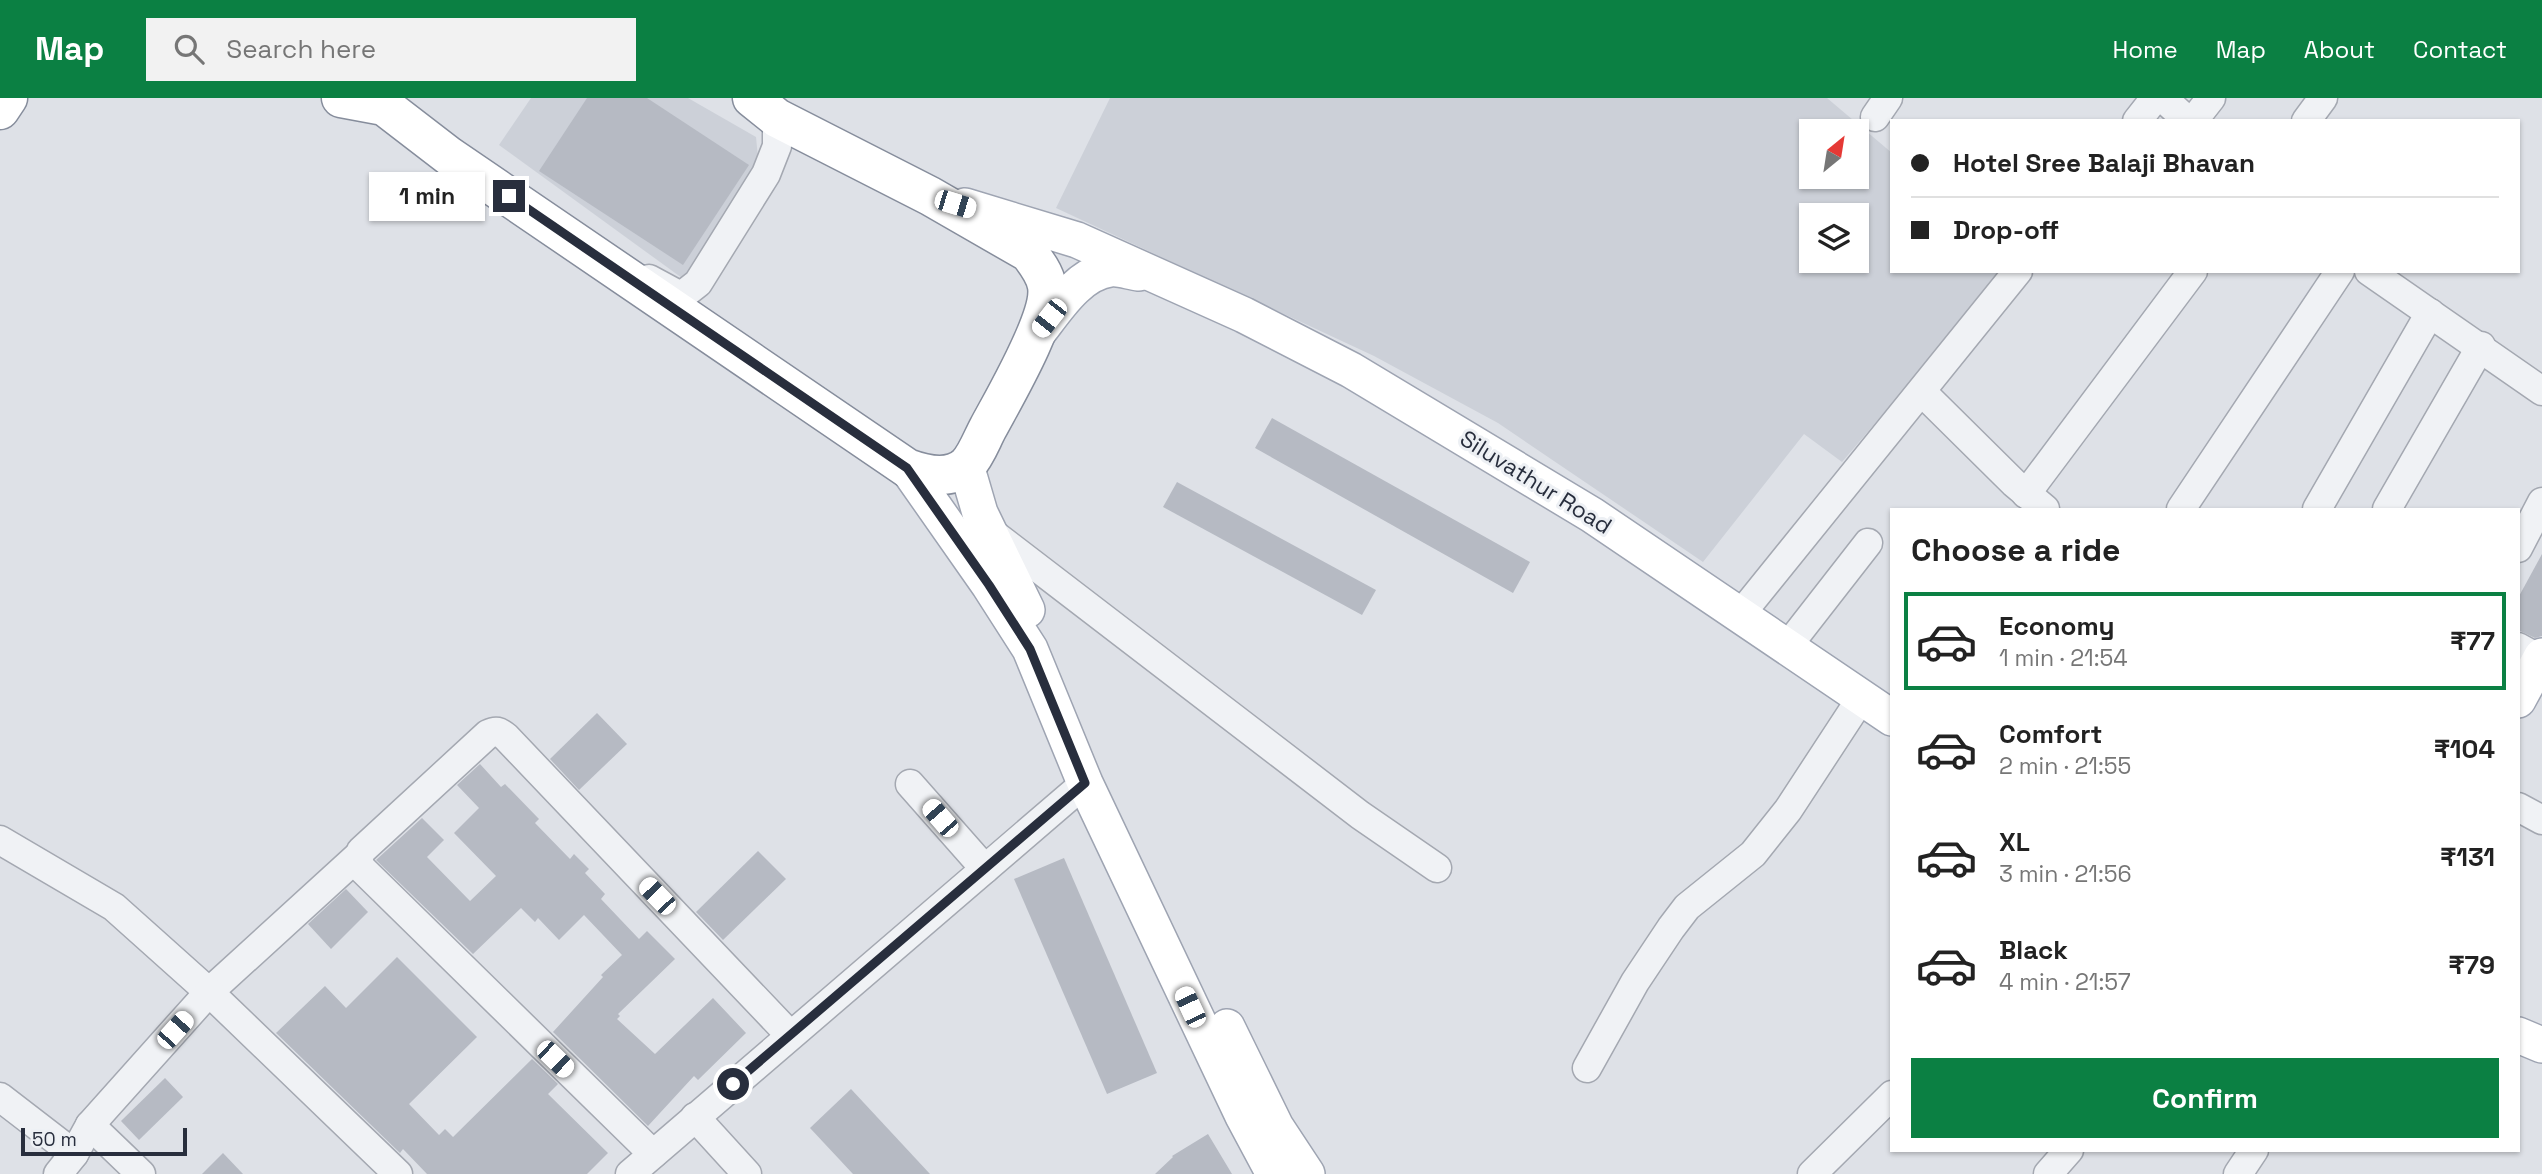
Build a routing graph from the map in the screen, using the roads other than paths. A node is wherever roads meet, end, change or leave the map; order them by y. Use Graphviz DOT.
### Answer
graph roads {
  1 [pos="8,98"];
  2 [pos="341,98"];
  3 [pos="2155,98"];
  4 [pos="2163,98"];
  5 [pos="2211,98"];
  6 [pos="2323,98"];
  7 [pos="383,102"];
  8 [pos="764,108"];
  9 [pos="0,110"];
  10 [pos="2139,119"];
  11 [pos="2189,119"];
  12 [pos="2193,119"];
  13 [pos="2307,119"];
  14 [pos="930,196"];
  15 [pos="549,223"];
  16 [pos="2016,273"];
  17 [pos="2192,273"];
  18 [pos="2339,273"];
  19 [pos="2372,273"];
  20 [pos="1163,278"];
  21 [pos="2430,313"];
  22 [pos="1032,340"];
  23 [pos="2480,346"];
  24 [pos="2542,391"];
  25 [pos="1922,392"];
  26 [pos="966,466"];
  27 [pos="907,468"];
  28 [pos="2035,502"];
  29 [pos="2542,502"];
  30 [pos="2182,508"];
  31 [pos="2317,508"];
  32 [pos="2388,508"];
  33 [pos="989,531"];
  34 [pos="1868,543"];
  35 [pos="2520,544"];
  36 [pos="1740,615"];
  37 [pos="1787,647"];
  38 [pos="2533,654"];
  39 [pos="2520,694"];
  40 [pos="1862,697"];
  41 [pos="1890,717"];
  42 [pos="1085,783"];
  43 [pos="910,784"];
  44 [pos="2520,808"];
  45 [pos="2542,820"];
  46 [pos="0,840"];
  47 [pos="357,857"];
  48 [pos="1437,868"];
  49 [pos="985,869"];
  50 [pos="209,992"];
  51 [pos="790,1035"];
  52 [pos="2520,1036"];
  53 [pos="2542,1045"];
  54 [pos="1225,1050"];
  55 [pos="1587,1069"];
  56 [pos="0,1097"];
  57 [pos="1890,1097"];
  58 [pos="695,1117"];
  59 [pos="90,1125"];
  60 [pos="2067,1152"];
  61 [pos="2253,1152"];
  62 [pos="653,1154"];
  63 [pos="66,1164"];
  64 [pos="141,1174"];
  65 [pos="398,1174"];
  66 [pos="629,1174"];
  67 [pos="747,1174"];
  68 [pos="1274,1174"];
  69 [pos="1307,1174"];
  70 [pos="1812,1174"];
  71 [pos="2048,1174"];
  72 [pos="2238,1174"];
  1 -- 9 [label="highway"];
  2 -- 7 [label="highway"];
  3 -- 10 [label="street"];
  4 -- 11 [label="street"];
  5 -- 12 [label="street"];
  6 -- 13 [label="street"];
  7 -- 15 [label="highway"];
  8 -- 14 [label="highway"];
  8 -- 15 [label="street"];
  14 -- 20 [label="main road, Siluvathur Road"];
  14 -- 22 [label="highway"];
  15 -- 27 [label="highway"];
  16 -- 25 [label="street"];
  17 -- 28 [label="street"];
  18 -- 30 [label="street"];
  19 -- 21 [label="street"];
  20 -- 22 [label="main road, Siluvathur Road"];
  20 -- 36 [label="main road, Siluvathur Road"];
  21 -- 23 [label="street"];
  21 -- 31 [label="street"];
  22 -- 26 [label="highway"];
  23 -- 24 [label="street"];
  23 -- 32 [label="street"];
  25 -- 28 [label="street"];
  25 -- 36 [label="street"];
  26 -- 27 [label="highway"];
  26 -- 33 [label="main road"];
  27 -- 42 [label="main road"];
  29 -- 35 [label="street"];
  33 -- 48 [label="street"];
  33 -- 54 [label="main road"];
  34 -- 37 [label="street"];
  36 -- 37 [label="main road, Siluvathur Road"];
  37 -- 40 [label="main road, Siluvathur Road"];
  38 -- 39 [label="main road"];
  40 -- 41 [label="main road, Siluvathur Road"];
  40 -- 55 [label="street"];
  42 -- 49 [label="street"];
  42 -- 54 [label="main road"];
  43 -- 49 [label="street"];
  44 -- 45 [label="street"];
  46 -- 50 [label="street"];
  47 -- 50 [label="street"];
  47 -- 51 [label="street"];
  47 -- 62 [label="street"];
  49 -- 51 [label="street"];
  50 -- 59 [label="street"];
  50 -- 65 [label="street"];
  51 -- 58 [label="street"];
  52 -- 53 [label="main road"];
  54 -- 68 [label="main road"];
  54 -- 69 [label="main road"];
  56 -- 63 [label="street"];
  57 -- 70 [label="street"];
  58 -- 62 [label="street"];
  58 -- 67 [label="street"];
  59 -- 63 [label="street"];
  59 -- 64 [label="street"];
  60 -- 71 [label="street"];
  61 -- 72 [label="street"];
  62 -- 66 [label="street"];
}
